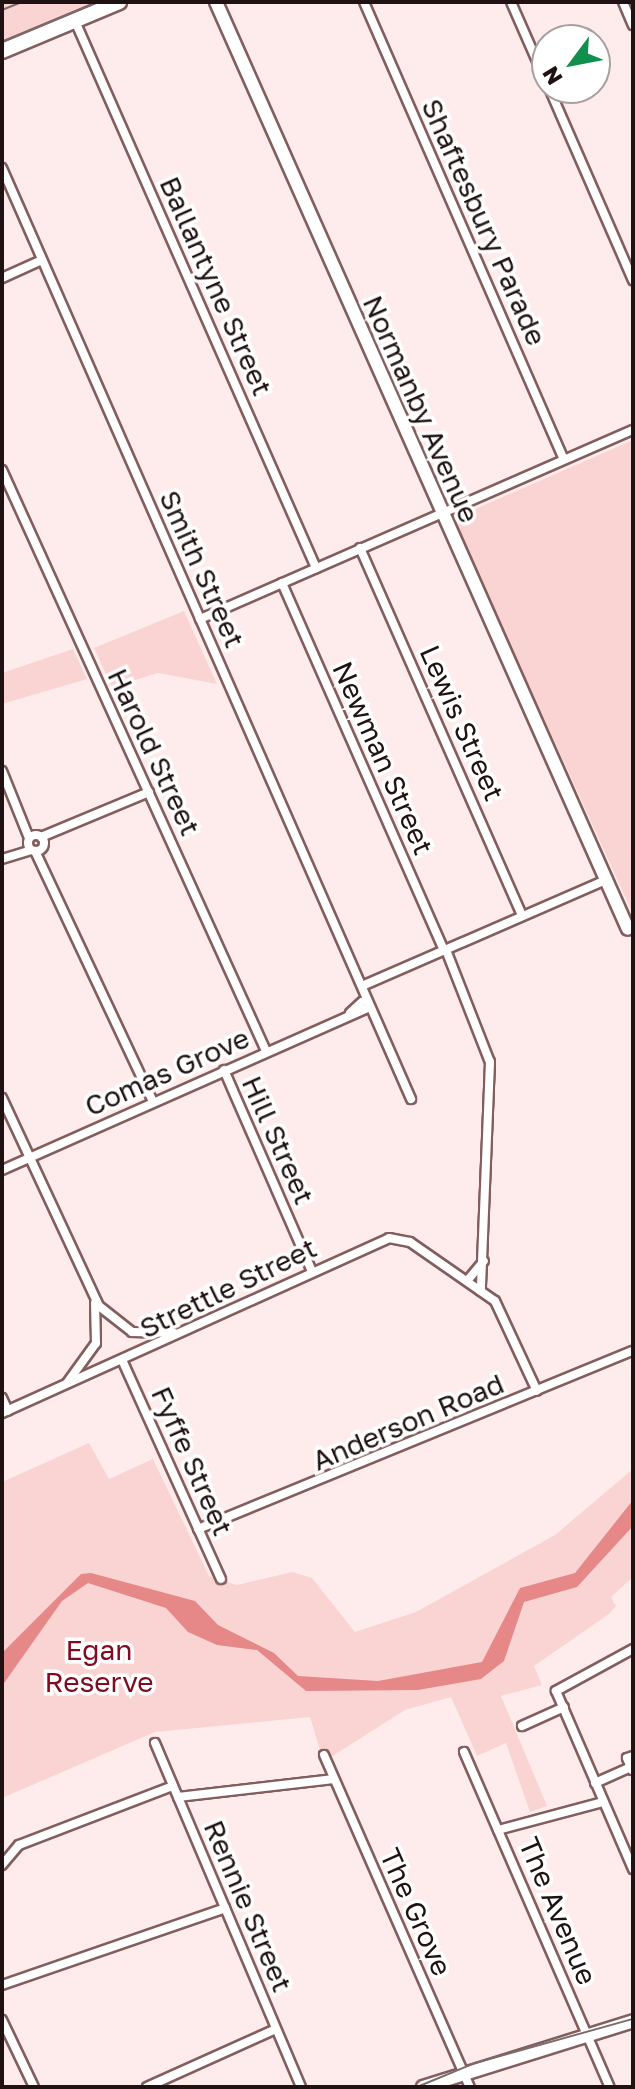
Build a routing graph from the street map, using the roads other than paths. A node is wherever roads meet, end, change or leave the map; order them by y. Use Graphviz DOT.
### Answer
graph roads {
  1 [pos="119,2"];
  2 [pos="216,2"];
  3 [pos="364,2"];
  4 [pos="511,2"];
  5 [pos="623,2"];
  6 [pos="75,21"];
  7 [pos="633,25"];
  8 [pos="531,47"];
  9 [pos="2,51"];
  10 [pos="556,104"];
  11 [pos="2,168"];
  12 [pos="42,260"];
  13 [pos="2,278"];
  14 [pos="633,280"];
  15 [pos="633,430"];
  16 [pos="564,459"];
  17 [pos="2,470"];
  18 [pos="441,513"];
  19 [pos="360,548"];
  20 [pos="316,568"];
  21 [pos="282,583"];
  22 [pos="200,619"];
  23 [pos="2,771"];
  24 [pos="149,792"];
  25 [pos="36,843"];
  26 [pos="2,859"];
  27 [pos="604,880"];
  28 [pos="522,916"];
  29 [pos="631,935"];
  30 [pos="445,950"];
  31 [pos="365,988"];
  32 [pos="366,1004"];
  33 [pos="266,1051"];
  34 [pos="224,1070"];
  35 [pos="2,1098"];
  36 [pos="411,1099"];
  37 [pos="153,1102"];
  38 [pos="29,1158"];
  39 [pos="2,1170"];
  40 [pos="484,1261"];
  41 [pos="312,1271"];
  42 [pos="467,1281"];
  43 [pos="481,1291"];
  44 [pos="94,1298"];
  45 [pos="183,1331"];
  46 [pos="633,1351"];
  47 [pos="123,1362"];
  48 [pos="62,1388"];
  49 [pos="537,1391"];
  50 [pos="2,1398"];
  51 [pos="5,1412"];
  52 [pos="198,1529"];
  53 [pos="221,1579"];
  54 [pos="633,1649"];
  55 [pos="564,1707"];
  56 [pos="522,1726"];
  57 [pos="155,1743"];
  58 [pos="464,1752"];
  59 [pos="324,1755"];
  60 [pos="633,1756"];
  61 [pos="632,1769"];
  62 [pos="334,1779"];
  63 [pos="595,1783"];
  64 [pos="173,1786"];
  65 [pos="178,1797"];
  66 [pos="603,1802"];
  67 [pos="498,1830"];
  68 [pos="2,1865"];
  69 [pos="633,1869"];
  70 [pos="225,1908"];
  71 [pos="2,1985"];
  72 [pos="2,2020"];
  73 [pos="633,2021"];
  74 [pos="276,2029"];
  75 [pos="587,2034"];
  76 [pos="463,2069"];
  77 [pos="34,2087"];
  78 [pos="147,2087"];
  79 [pos="301,2087"];
  80 [pos="423,2087"];
  81 [pos="470,2087"];
  82 [pos="610,2087"];
  1 -- 6 [label="highway"];
  2 -- 18 [label="main road, Normanby Avenue"];
  3 -- 16 [label="street, Shaftesbury Parade"];
  4 -- 8 [label="street"];
  5 -- 7 [label="street"];
  6 -- 9 [label="highway"];
  6 -- 20 [label="street, Ballantyne Street"];
  10 -- 14 [label="street"];
  11 -- 12 [label="street, Smith Street"];
  12 -- 13 [label="street"];
  12 -- 22 [label="street, Smith Street"];
  15 -- 16 [label="street"];
  16 -- 18 [label="street"];
  17 -- 24 [label="street, Harold Street"];
  18 -- 19 [label="street"];
  18 -- 27 [label="main road, Normanby Avenue"];
  19 -- 20 [label="street"];
  19 -- 28 [label="street, Lewis Street"];
  20 -- 21 [label="street"];
  21 -- 22 [label="street"];
  21 -- 30 [label="street, Newman Street"];
  22 -- 31 [label="street, Smith Street"];
  23 -- 25 [label="street"];
  24 -- 25 [label="street"];
  24 -- 33 [label="street, Harold Street"];
  25 -- 26 [label="street"];
  25 -- 37 [label="street"];
  27 -- 28 [label="street"];
  27 -- 29 [label="main road, Normanby Avenue"];
  28 -- 30 [label="street"];
  30 -- 31 [label="street"];
  30 -- 40 [label="street, Newman Street"];
  31 -- 32 [label="street, Smith Street"];
  32 -- 33 [label="street, Comas Grove"];
  32 -- 36 [label="street, Smith Street"];
  33 -- 34 [label="street, Comas Grove"];
  34 -- 37 [label="street, Comas Grove"];
  34 -- 41 [label="street, Hill Street"];
  35 -- 38 [label="street"];
  37 -- 38 [label="street, Comas Grove"];
  38 -- 39 [label="street, Comas Grove"];
  38 -- 44 [label="street"];
  40 -- 42 [label="street"];
  40 -- 43 [label="street, Newman Street"];
  41 -- 42 [label="street, Strettle Street"];
  41 -- 45 [label="street, Strettle Street"];
  42 -- 43 [label="street"];
  43 -- 49 [label="street"];
  44 -- 45 [label="street"];
  44 -- 48 [label="street"];
  45 -- 47 [label="street, Strettle Street"];
  46 -- 49 [label="street, Anderson Road"];
  47 -- 48 [label="street, Strettle Street"];
  47 -- 52 [label="street, Fyffe Street"];
  48 -- 51 [label="street, Strettle Street"];
  49 -- 52 [label="street, Anderson Road"];
  50 -- 51 [label="street"];
  52 -- 53 [label="street, Fyffe Street"];
  54 -- 55 [label="street"];
  55 -- 56 [label="street"];
  55 -- 63 [label="street"];
  57 -- 64 [label="street, Rennie Street"];
  58 -- 67 [label="street, The Avenue"];
  59 -- 62 [label="street, The Grove"];
  60 -- 61 [label="street"];
  61 -- 63 [label="street"];
  62 -- 65 [label="street"];
  62 -- 76 [label="street, The Grove"];
  63 -- 66 [label="street"];
  64 -- 65 [label="street, Rennie Street"];
  64 -- 68 [label="street"];
  65 -- 70 [label="street, Rennie Street"];
  66 -- 67 [label="street"];
  66 -- 69 [label="street"];
  67 -- 75 [label="street, The Avenue"];
  70 -- 71 [label="street"];
  70 -- 74 [label="street, Rennie Street"];
  72 -- 77 [label="street"];
  73 -- 75 [label="main road"];
  74 -- 78 [label="street"];
  74 -- 79 [label="street, Rennie Street"];
  75 -- 76 [label="main road"];
  75 -- 82 [label="street, The Avenue"];
  76 -- 80 [label="main road"];
  76 -- 81 [label="street, The Grove"];
}
